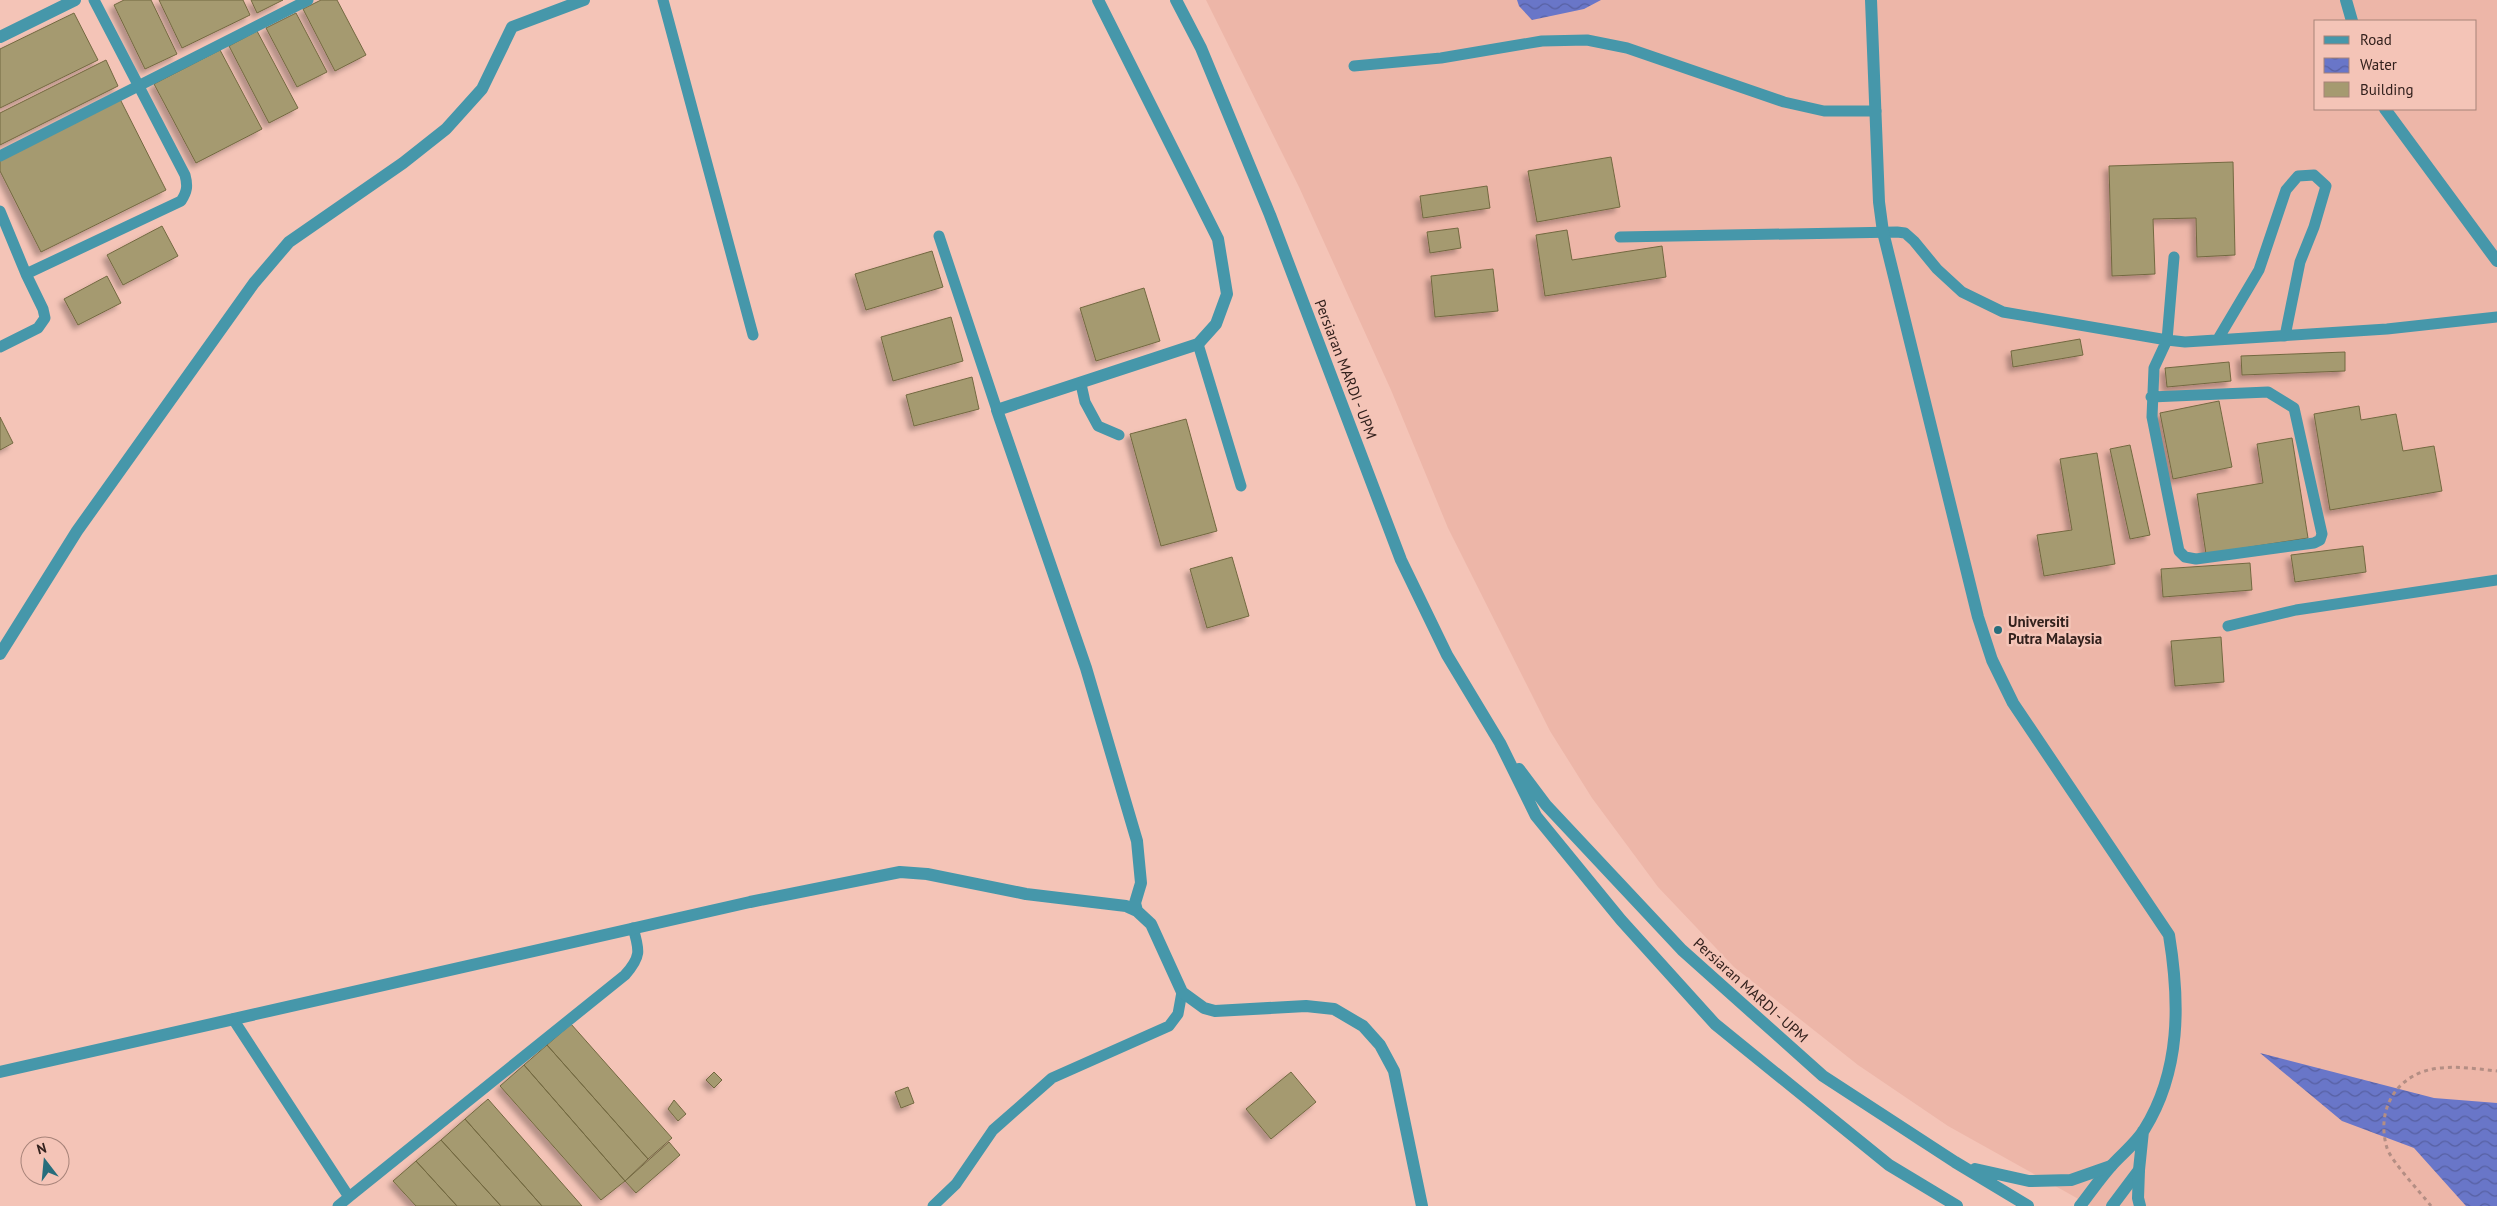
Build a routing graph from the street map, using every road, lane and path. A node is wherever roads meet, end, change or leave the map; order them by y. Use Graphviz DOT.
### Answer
graph roads {
  1 [pos="75,0"];
  2 [pos="94,0"];
  3 [pos="308,0"];
  4 [pos="584,0"];
  5 [pos="663,0"];
  6 [pos="1098,0"];
  7 [pos="1176,0"];
  8 [pos="1871,0"];
  9 [pos="2346,0"];
  10 [pos="2352,20"];
  11 [pos="0,37"];
  12 [pos="1354,66"];
  13 [pos="138,87"];
  14 [pos="2386,110"];
  15 [pos="1876,111"];
  16 [pos="0,156"];
  17 [pos="0,211"];
  18 [pos="1883,232"];
  19 [pos="939,236"];
  20 [pos="1620,238"];
  21 [pos="2174,257"];
  22 [pos="2497,261"];
  23 [pos="26,274"];
  24 [pos="2497,317"];
  25 [pos="753,334"];
  26 [pos="2285,336"];
  27 [pos="2167,340"];
  28 [pos="2218,340"];
  29 [pos="1198,344"];
  30 [pos="0,347"];
  31 [pos="1081,384"];
  32 [pos="2151,397"];
  33 [pos="997,410"];
  34 [pos="1120,436"];
  35 [pos="1241,486"];
  36 [pos="2497,580"];
  37 [pos="2228,626"];
  38 [pos="0,654"];
  39 [pos="1500,743"];
  40 [pos="1137,911"];
  41 [pos="634,928"];
  42 [pos="1182,992"];
  43 [pos="233,1019"];
  44 [pos="2497,1070"];
  45 [pos="0,1072"];
  46 [pos="2144,1131"];
  47 [pos="1955,1162"];
  48 [pos="2111,1166"];
  49 [pos="2139,1170"];
  50 [pos="349,1196"];
  51 [pos="338,1206"];
  52 [pos="932,1206"];
  53 [pos="1422,1206"];
  54 [pos="1957,1206"];
  55 [pos="2028,1206"];
  56 [pos="2080,1206"];
  57 [pos="2112,1206"];
  58 [pos="2140,1206"];
  59 [pos="2430,1206"];
  1 -- 11 [label="street"];
  2 -- 13 [label="lane"];
  3 -- 13 [label="lane"];
  4 -- 38 [label="street"];
  5 -- 25 [label="lane"];
  6 -- 29 [label="street"];
  7 -- 39 [label="street, Persiaran MARDI - UPM"];
  8 -- 15 [label="street"];
  9 -- 10 [label="street"];
  12 -- 15 [label="lane"];
  13 -- 16 [label="lane"];
  13 -- 23 [label="lane"];
  14 -- 22 [label="street"];
  15 -- 18 [label="street"];
  17 -- 23 [label="lane"];
  18 -- 20 [label="lane"];
  18 -- 27 [label="lane"];
  18 -- 46 [label="street"];
  19 -- 33 [label="lane"];
  21 -- 27 [label="lane"];
  23 -- 30 [label="lane"];
  24 -- 26 [label="lane"];
  26 -- 28 [label="lane"];
  26 -- 28 [label="lane"];
  27 -- 28 [label="lane"];
  27 -- 32 [label="lane"];
  29 -- 31 [label="street"];
  29 -- 35 [label="lane"];
  31 -- 33 [label="street"];
  31 -- 34 [label="lane"];
  32 -- 32 [label="lane"];
  33 -- 40 [label="street"];
  36 -- 37 [label="lane"];
  39 -- 47 [label="street, Persiaran MARDI - UPM"];
  39 -- 54 [label="street, Persiaran MARDI - UPM"];
  40 -- 41 [label="street"];
  40 -- 42 [label="street"];
  41 -- 43 [label="street"];
  41 -- 50 [label="lane"];
  42 -- 52 [label="lane"];
  42 -- 53 [label="street"];
  43 -- 45 [label="street"];
  43 -- 50 [label="lane"];
  44 -- 59 [label="path"];
  46 -- 48 [label="street"];
  46 -- 49 [label="street"];
  47 -- 48 [label="street"];
  47 -- 55 [label="street, Persiaran MARDI - UPM"];
  48 -- 56 [label="street"];
  49 -- 57 [label="street"];
  49 -- 58 [label="street"];
  50 -- 51 [label="lane"];
}
